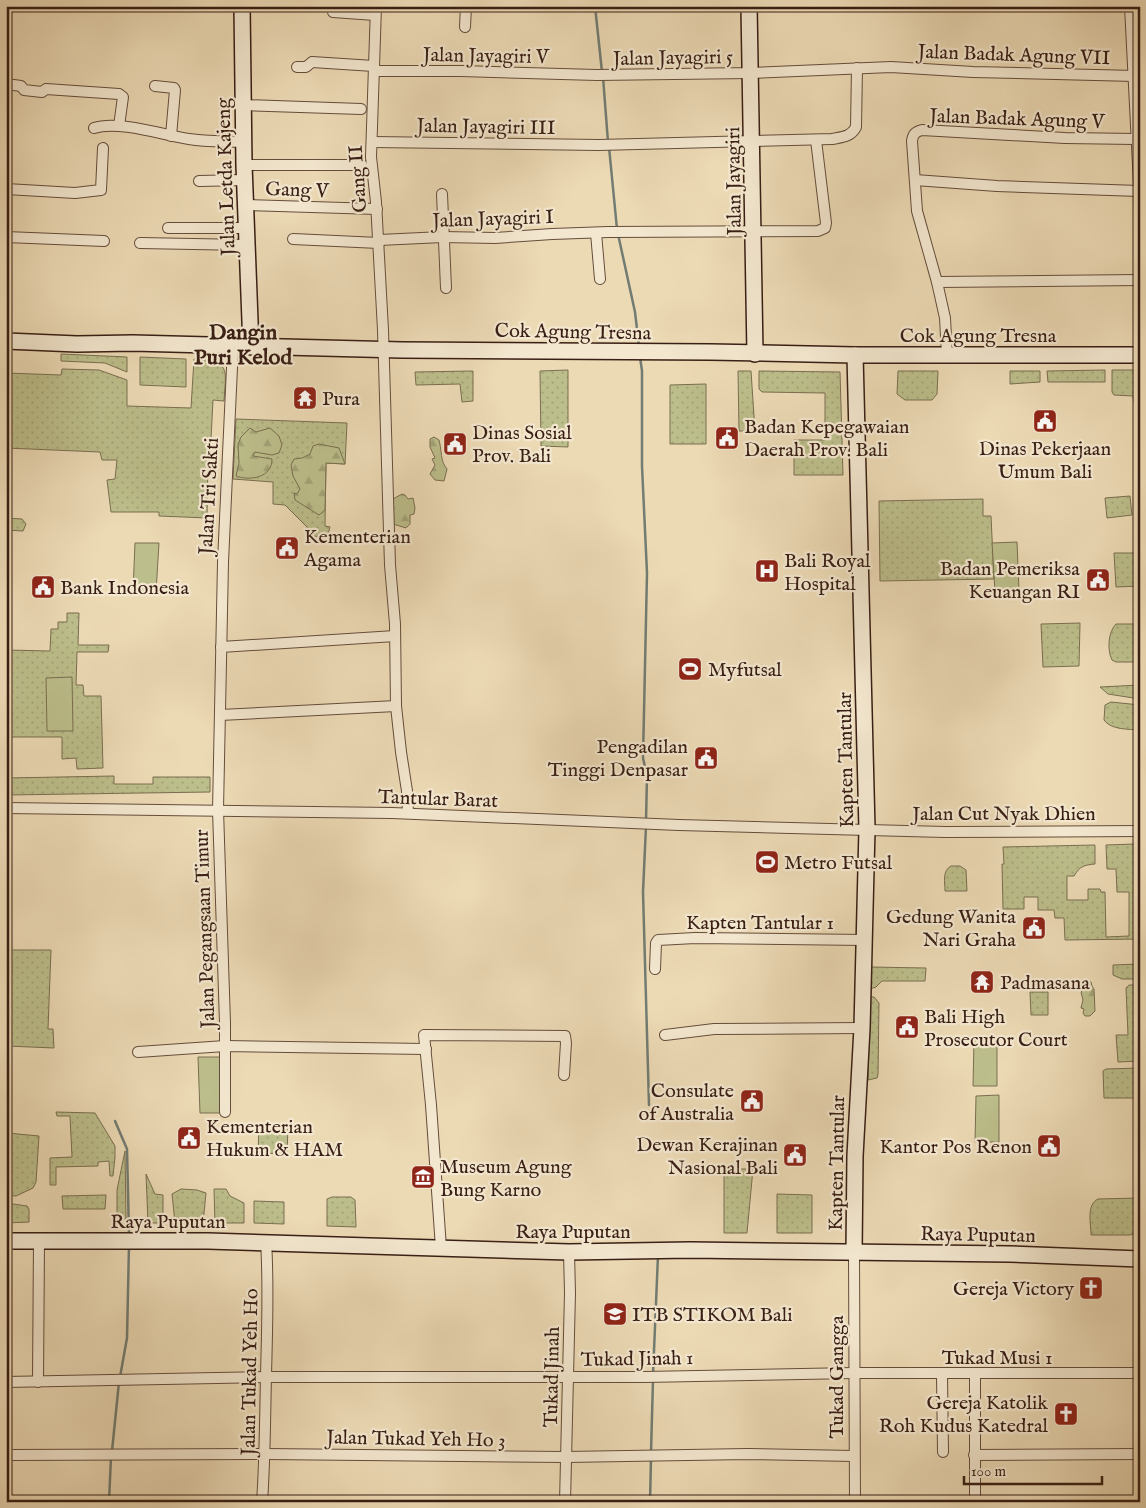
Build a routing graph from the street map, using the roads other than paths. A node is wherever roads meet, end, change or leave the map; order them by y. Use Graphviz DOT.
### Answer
graph roads {
  1 [pos="242,6"];
  2 [pos="466,6"];
  3 [pos="749,6"];
  4 [pos="1130,6"];
  5 [pos="376,11"];
  6 [pos="333,12"];
  7 [pos="465,27"];
  8 [pos="1136,32"];
  9 [pos="296,67"];
  10 [pos="374,68"];
  11 [pos="856,68"];
  12 [pos="750,73"];
  13 [pos="597,75"];
  14 [pos="1135,76"];
  15 [pos="6,84"];
  16 [pos="155,86"];
  17 [pos="243,105"];
  18 [pos="361,109"];
  19 [pos="119,126"];
  20 [pos="94,128"];
  21 [pos="171,136"];
  22 [pos="1136,139"];
  23 [pos="816,140"];
  24 [pos="244,142"];
  25 [pos="372,142"];
  26 [pos="752,142"];
  27 [pos="104,148"];
  28 [pos="244,165"];
  29 [pos="362,165"];
  30 [pos="1139,170"];
  31 [pos="244,180"];
  32 [pos="915,180"];
  33 [pos="199,181"];
  34 [pos="6,189"];
  35 [pos="1139,191"];
  36 [pos="442,194"];
  37 [pos="246,205"];
  38 [pos="1140,205"];
  39 [pos="377,208"];
  40 [pos="168,228"];
  41 [pos="246,228"];
  42 [pos="754,232"];
  43 [pos="596,233"];
  44 [pos="6,237"];
  45 [pos="443,237"];
  46 [pos="293,240"];
  47 [pos="104,241"];
  48 [pos="379,242"];
  49 [pos="140,243"];
  50 [pos="246,245"];
  51 [pos="600,279"];
  52 [pos="1140,280"];
  53 [pos="937,282"];
  54 [pos="446,288"];
  55 [pos="6,341"];
  56 [pos="233,346"];
  57 [pos="251,347"];
  58 [pos="384,350"];
  59 [pos="755,354"];
  60 [pos="1139,354"];
  61 [pos="947,355"];
  62 [pos="856,356"];
  63 [pos="395,636"];
  64 [pos="221,648"];
  65 [pos="396,706"];
  66 [pos="220,715"];
  67 [pos="6,808"];
  68 [pos="218,810"];
  69 [pos="408,814"];
  70 [pos="867,829"];
  71 [pos="1140,831"];
  72 [pos="861,940"];
  73 [pos="655,969"];
  74 [pos="862,1028"];
  75 [pos="665,1035"];
  76 [pos="225,1046"];
  77 [pos="426,1049"];
  78 [pos="138,1052"];
  79 [pos="564,1075"];
  80 [pos="225,1112"];
  81 [pos="6,1241"];
  82 [pos="39,1241"];
  83 [pos="266,1242"];
  84 [pos="441,1248"];
  85 [pos="569,1252"];
  86 [pos="854,1253"];
  87 [pos="1140,1259"];
  88 [pos="854,1373"];
  89 [pos="1140,1373"];
  90 [pos="942,1374"];
  91 [pos="975,1374"];
  92 [pos="706,1375"];
  93 [pos="266,1377"];
  94 [pos="568,1377"];
  95 [pos="6,1382"];
  96 [pos="38,1382"];
  97 [pos="944,1452"];
  98 [pos="265,1454"];
  99 [pos="1140,1454"];
  100 [pos="6,1455"];
  101 [pos="974,1455"];
  102 [pos="854,1456"];
  103 [pos="566,1457"];
  104 [pos="262,1502"];
  105 [pos="565,1502"];
  106 [pos="855,1502"];
  107 [pos="975,1502"];
  1 -- 17 [label="main road, Jalan Letda Kajeng"];
  2 -- 7 [label="street"];
  3 -- 12 [label="main road, Jalan Jayagiri"];
  4 -- 8 [label="street"];
  5 -- 6 [label="street"];
  5 -- 10 [label="street, Gang II"];
  8 -- 14 [label="street"];
  9 -- 10 [label="street, Jalan Jayagiri V"];
  10 -- 13 [label="street, Jalan Jayagiri V"];
  10 -- 25 [label="street, Gang II"];
  11 -- 12 [label="street, Jalan Jayagiri 5"];
  11 -- 14 [label="street, Jalan Badak Agung VII"];
  11 -- 23 [label="street, Jalan Jayagiri III"];
  12 -- 13 [label="street, Jalan Jayagiri 5"];
  12 -- 26 [label="main road, Jalan Jayagiri"];
  14 -- 22 [label="street"];
  15 -- 19 [label="street"];
  16 -- 21 [label="street"];
  17 -- 18 [label="street"];
  17 -- 24 [label="main road, Jalan Letda Kajeng"];
  19 -- 20 [label="street"];
  19 -- 21 [label="street"];
  21 -- 24 [label="street"];
  22 -- 30 [label="street"];
  22 -- 32 [label="street, Jalan Badak Agung V"];
  23 -- 26 [label="street, Jalan Jayagiri III"];
  23 -- 42 [label="street, Jalan Jayagiri I"];
  24 -- 28 [label="main road, Jalan Letda Kajeng"];
  25 -- 26 [label="street, Jalan Jayagiri III"];
  25 -- 39 [label="street, Gang II"];
  26 -- 42 [label="main road, Jalan Jayagiri"];
  27 -- 34 [label="street"];
  28 -- 29 [label="street"];
  28 -- 31 [label="main road, Jalan Letda Kajeng"];
  30 -- 35 [label="street"];
  31 -- 33 [label="street"];
  31 -- 37 [label="main road, Jalan Letda Kajeng"];
  32 -- 35 [label="street"];
  32 -- 53 [label="street, Jalan Badak Agung V"];
  35 -- 38 [label="street"];
  36 -- 45 [label="street"];
  37 -- 39 [label="street, Gang V"];
  37 -- 41 [label="main road, Jalan Letda Kajeng"];
  39 -- 48 [label="street, Gang II"];
  40 -- 41 [label="street"];
  41 -- 50 [label="main road, Jalan Letda Kajeng"];
  42 -- 43 [label="street, Jalan Jayagiri I"];
  42 -- 59 [label="main road, Jalan Jayagiri"];
  43 -- 45 [label="street, Jalan Jayagiri I"];
  43 -- 51 [label="street"];
  44 -- 47 [label="street"];
  45 -- 48 [label="street, Jalan Jayagiri I"];
  45 -- 54 [label="street"];
  46 -- 48 [label="street, Jalan Jayagiri I"];
  48 -- 58 [label="street, Gang II"];
  49 -- 50 [label="street"];
  50 -- 57 [label="main road, Jalan Letda Kajeng"];
  52 -- 53 [label="street"];
  53 -- 61 [label="street, Jalan Badak Agung V"];
  55 -- 56 [label="main road, Cok Agung Tresna"];
  56 -- 57 [label="main road, Cok Agung Tresna"];
  56 -- 64 [label="street, Jalan Tri Sakti"];
  57 -- 58 [label="main road, Cok Agung Tresna"];
  58 -- 59 [label="main road, Cok Agung Tresna"];
  58 -- 63 [label="street, Gang II"];
  59 -- 62 [label="main road, Cok Agung Tresna"];
  60 -- 61 [label="main road, Cok Agung Tresna"];
  61 -- 62 [label="main road, Cok Agung Tresna"];
  62 -- 70 [label="main road, Kapten Tantular"];
  63 -- 64 [label="street"];
  63 -- 65 [label="street, Gang II"];
  64 -- 66 [label="street, Jalan Tri Sakti"];
  65 -- 66 [label="street"];
  65 -- 69 [label="street, Gang II"];
  66 -- 68 [label="street, Jalan Pegangsaan Timur"];
  67 -- 68 [label="street, Tantular Barat"];
  68 -- 69 [label="street, Tantular Barat"];
  68 -- 76 [label="street, Jalan Pegangsaan Timur"];
  69 -- 70 [label="street, Tantular Barat"];
  70 -- 71 [label="street, Jalan Cut Nyak Dhien"];
  70 -- 72 [label="main road, Kapten Tantular"];
  72 -- 73 [label="street, Kapten Tantular 1"];
  72 -- 74 [label="main road, Kapten Tantular"];
  74 -- 75 [label="street"];
  74 -- 86 [label="main road, Kapten Tantular"];
  76 -- 77 [label="street"];
  76 -- 78 [label="street"];
  76 -- 80 [label="street, Jalan Pegangsaan Timur"];
  77 -- 79 [label="street"];
  77 -- 84 [label="street"];
  81 -- 82 [label="main road, Raya Puputan"];
  82 -- 83 [label="main road, Raya Puputan"];
  82 -- 96 [label="street"];
  83 -- 84 [label="main road, Raya Puputan"];
  83 -- 93 [label="street, Jalan Tukad Yeh Ho"];
  84 -- 85 [label="main road, Raya Puputan"];
  85 -- 86 [label="main road, Raya Puputan"];
  85 -- 94 [label="street, Tukad Jinah"];
  86 -- 87 [label="main road, Raya Puputan"];
  86 -- 88 [label="street, Tukad Gangga"];
  88 -- 90 [label="street, Tukad Musi 1"];
  88 -- 92 [label="street, Tukad Musi 1"];
  88 -- 102 [label="street, Tukad Gangga"];
  89 -- 91 [label="street, Tukad Musi 1"];
  90 -- 91 [label="street, Tukad Musi 1"];
  90 -- 97 [label="street"];
  91 -- 101 [label="street"];
  92 -- 94 [label="street, Tukad Jinah 1"];
  93 -- 94 [label="street, Tukad Jinah 1"];
  93 -- 96 [label="street, Tukad Jinah 1"];
  93 -- 98 [label="street, Jalan Tukad Yeh Ho"];
  94 -- 103 [label="street, Tukad Jinah"];
  95 -- 96 [label="street, Tukad Jinah 1"];
  98 -- 100 [label="street, Jalan Tukad Yeh Ho 3"];
  98 -- 103 [label="street, Jalan Tukad Yeh Ho 3"];
  98 -- 104 [label="street, Jalan Tukad Yeh Ho"];
  99 -- 101 [label="street"];
  101 -- 107 [label="street"];
  102 -- 103 [label="street, Jalan Tukad Yeh Ho 3"];
  102 -- 106 [label="street, Tukad Gangga"];
  103 -- 105 [label="street, Tukad Jinah"];
}
